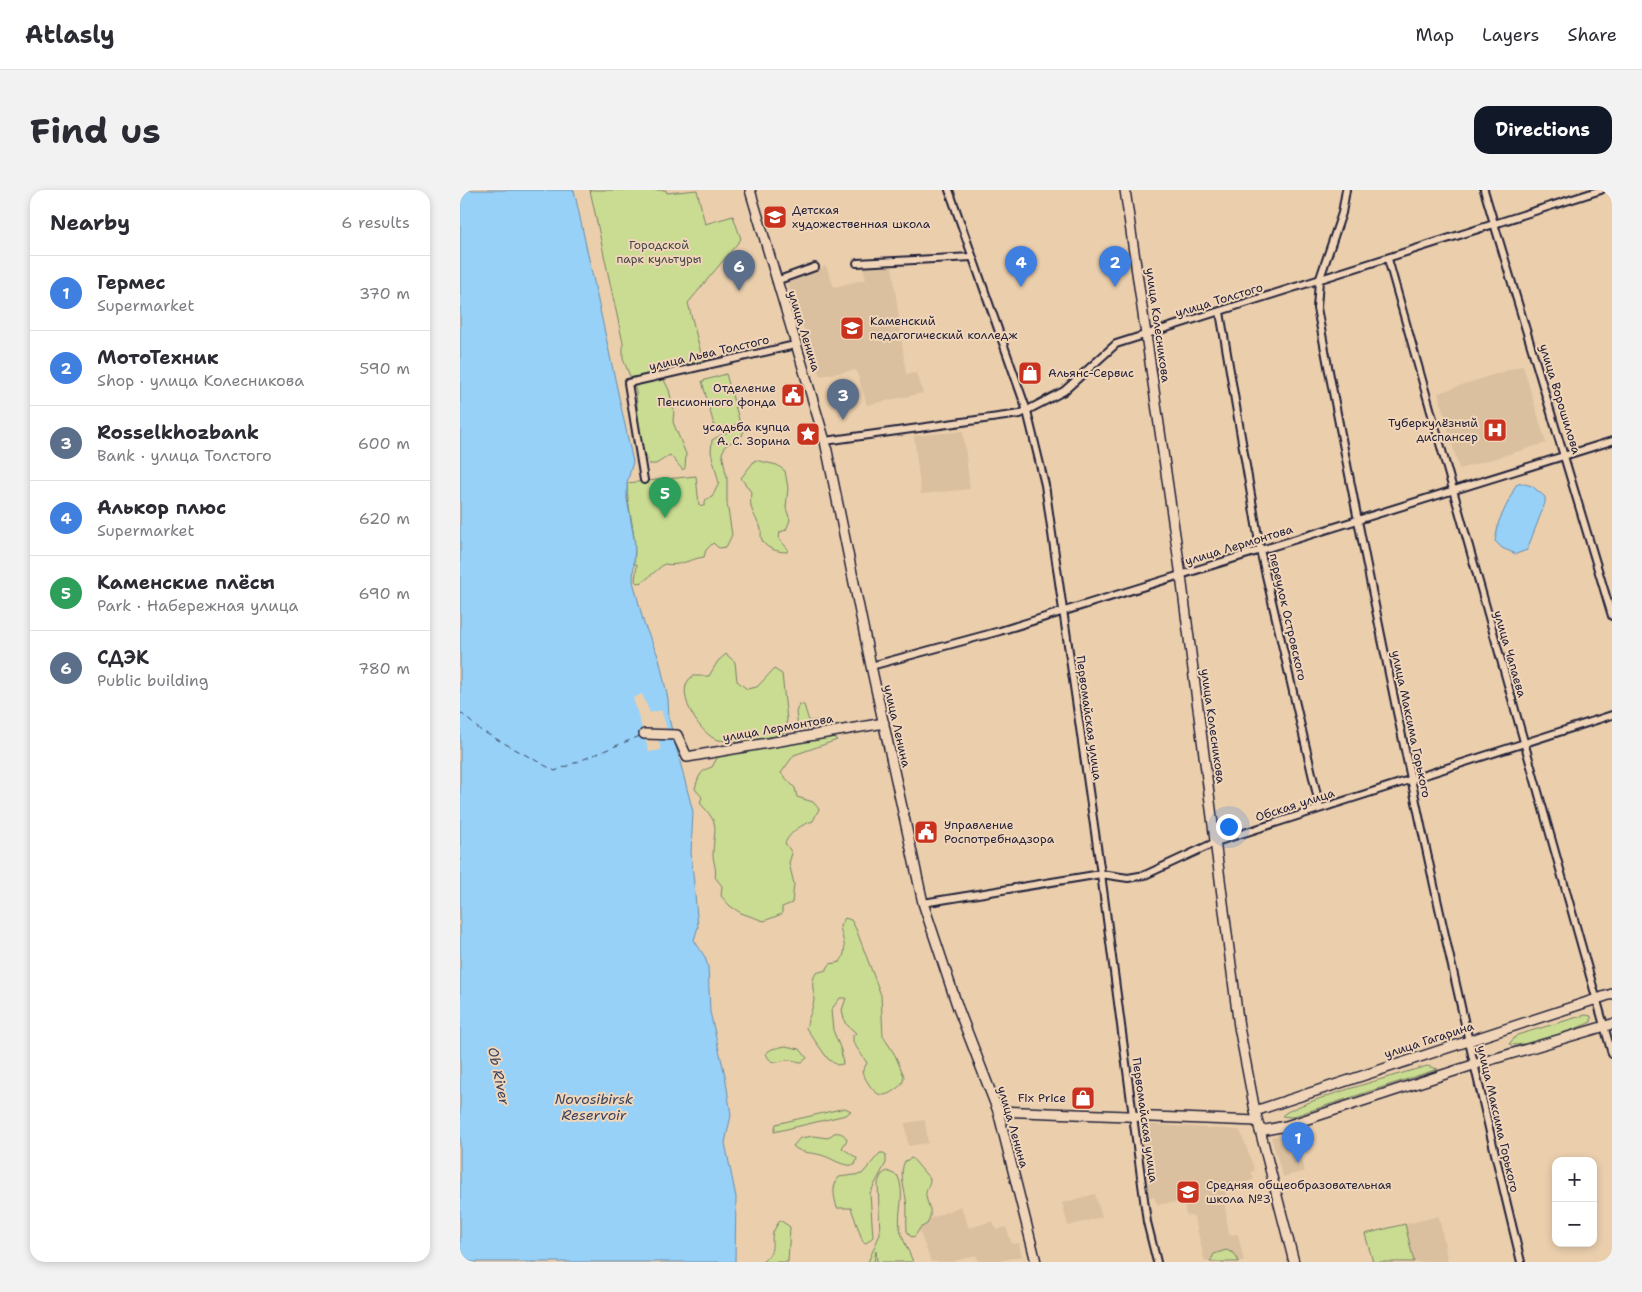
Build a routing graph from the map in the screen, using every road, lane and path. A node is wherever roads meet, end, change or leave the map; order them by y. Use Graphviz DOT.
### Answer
graph roads {
  1 [pos="750,190"];
  2 [pos="949,190"];
  3 [pos="1125,190"];
  4 [pos="1346,190"];
  5 [pos="1484,190"];
  6 [pos="1601,190"];
  7 [pos="1494,225"];
  8 [pos="972,257"];
  9 [pos="1388,260"];
  10 [pos="857,263"];
  11 [pos="815,267"];
  12 [pos="776,281"];
  13 [pos="1319,281"];
  14 [pos="1220,312"];
  15 [pos="1148,335"];
  16 [pos="795,345"];
  17 [pos="1027,411"];
  18 [pos="825,441"];
  19 [pos="1612,441"];
  20 [pos="1565,456"];
  21 [pos="644,480"];
  22 [pos="1453,491"];
  23 [pos="1357,521"];
  24 [pos="1261,552"];
  25 [pos="1181,576"];
  26 [pos="1062,611"];
  27 [pos="1612,616"];
  28 [pos="870,666"];
  29 [pos="1612,715"];
  30 [pos="884,723"];
  31 [pos="644,734"];
  32 [pos="1524,743"];
  33 [pos="1412,779"];
  34 [pos="1320,808"];
  35 [pos="1216,842"];
  36 [pos="1101,874"];
  37 [pos="923,903"];
  38 [pos="1612,994"];
  39 [pos="1596,999"];
  40 [pos="1608,1025"];
  41 [pos="1468,1040"];
  42 [pos="1612,1054"];
  43 [pos="1473,1065"];
  44 [pos="998,1111"];
  45 [pos="1255,1111"];
  46 [pos="1133,1115"];
  47 [pos="1258,1121"];
  48 [pos="1260,1131"];
  49 [pos="1036,1262"];
  50 [pos="1157,1262"];
  51 [pos="1294,1262"];
  52 [pos="1521,1262"];
  1 -- 12 [label="street, улица Ленина"];
  2 -- 8 [label="street, Первомайская улица"];
  3 -- 15 [label="street, улица Колесникова"];
  4 -- 13 [label="street, улица Максима Горького"];
  5 -- 7 [label="street, улица Ворошилова"];
  6 -- 7 [label="street, улица Толстого"];
  7 -- 9 [label="street, улица Толстого"];
  7 -- 20 [label="street, улица Ворошилова"];
  8 -- 10 [label="street"];
  8 -- 17 [label="street, Первомайская улица"];
  9 -- 13 [label="street, улица Толстого"];
  9 -- 22 [label="street, улица Чапаева"];
  11 -- 12 [label="street"];
  12 -- 16 [label="street, улица Ленина"];
  13 -- 14 [label="street, улица Толстого"];
  13 -- 23 [label="street, улица Максима Горького"];
  14 -- 15 [label="street, улица Толстого"];
  14 -- 24 [label="street, переулок Островского"];
  15 -- 17 [label="street, улица Толстого"];
  15 -- 25 [label="street, улица Колесникова"];
  16 -- 18 [label="street, улица Ленина"];
  16 -- 21 [label="street, улица Льва Толстого"];
  17 -- 18 [label="street, улица Толстого"];
  17 -- 26 [label="street, Первомайская улица"];
  18 -- 28 [label="street, улица Ленина"];
  19 -- 20 [label="street, улица Лермонтова"];
  20 -- 22 [label="street, улица Лермонтова"];
  20 -- 27 [label="street, улица Ворошилова"];
  22 -- 23 [label="street, улица Лермонтова"];
  22 -- 32 [label="street, улица Чапаева"];
  23 -- 24 [label="street, улица Лермонтова"];
  23 -- 33 [label="street, улица Максима Горького"];
  24 -- 25 [label="street, улица Лермонтова"];
  24 -- 34 [label="street, переулок Островского"];
  25 -- 26 [label="street, улица Лермонтова"];
  25 -- 35 [label="street, улица Колесникова"];
  26 -- 28 [label="street, улица Лермонтова"];
  26 -- 36 [label="street, Первомайская улица"];
  28 -- 30 [label="street, улица Ленина"];
  29 -- 32 [label="street, Обская улица"];
  30 -- 31 [label="street, улица Лермонтова"];
  30 -- 37 [label="street, улица Ленина"];
  32 -- 33 [label="street, Обская улица"];
  32 -- 39 [label="street, улица Чапаева"];
  33 -- 34 [label="street, Обская улица"];
  33 -- 41 [label="street, улица Максима Горького"];
  34 -- 35 [label="street, Обская улица"];
  35 -- 36 [label="street, Обская улица"];
  35 -- 45 [label="street, улица Колесникова"];
  36 -- 37 [label="street, Обская улица"];
  36 -- 46 [label="street, Первомайская улица"];
  37 -- 44 [label="street, улица Ленина"];
  38 -- 39 [label="street, улица Гагарина"];
  39 -- 40 [label="street, улица Чапаева"];
  39 -- 41 [label="street, улица Гагарина"];
  40 -- 42 [label="street, улица Чапаева"];
  40 -- 43 [label="street"];
  41 -- 43 [label="street, улица Максима Горького"];
  41 -- 45 [label="street, улица Гагарина"];
  43 -- 48 [label="street"];
  43 -- 52 [label="street, улица Максима Горького"];
  44 -- 46 [label="street"];
  44 -- 49 [label="street, улица Ленина"];
  45 -- 47 [label="street, улица Колесникова"];
  46 -- 47 [label="street"];
  46 -- 50 [label="street, Первомайская улица"];
  47 -- 48 [label="street, улица Колесникова"];
  48 -- 51 [label="street, улица Колесникова"];
}
